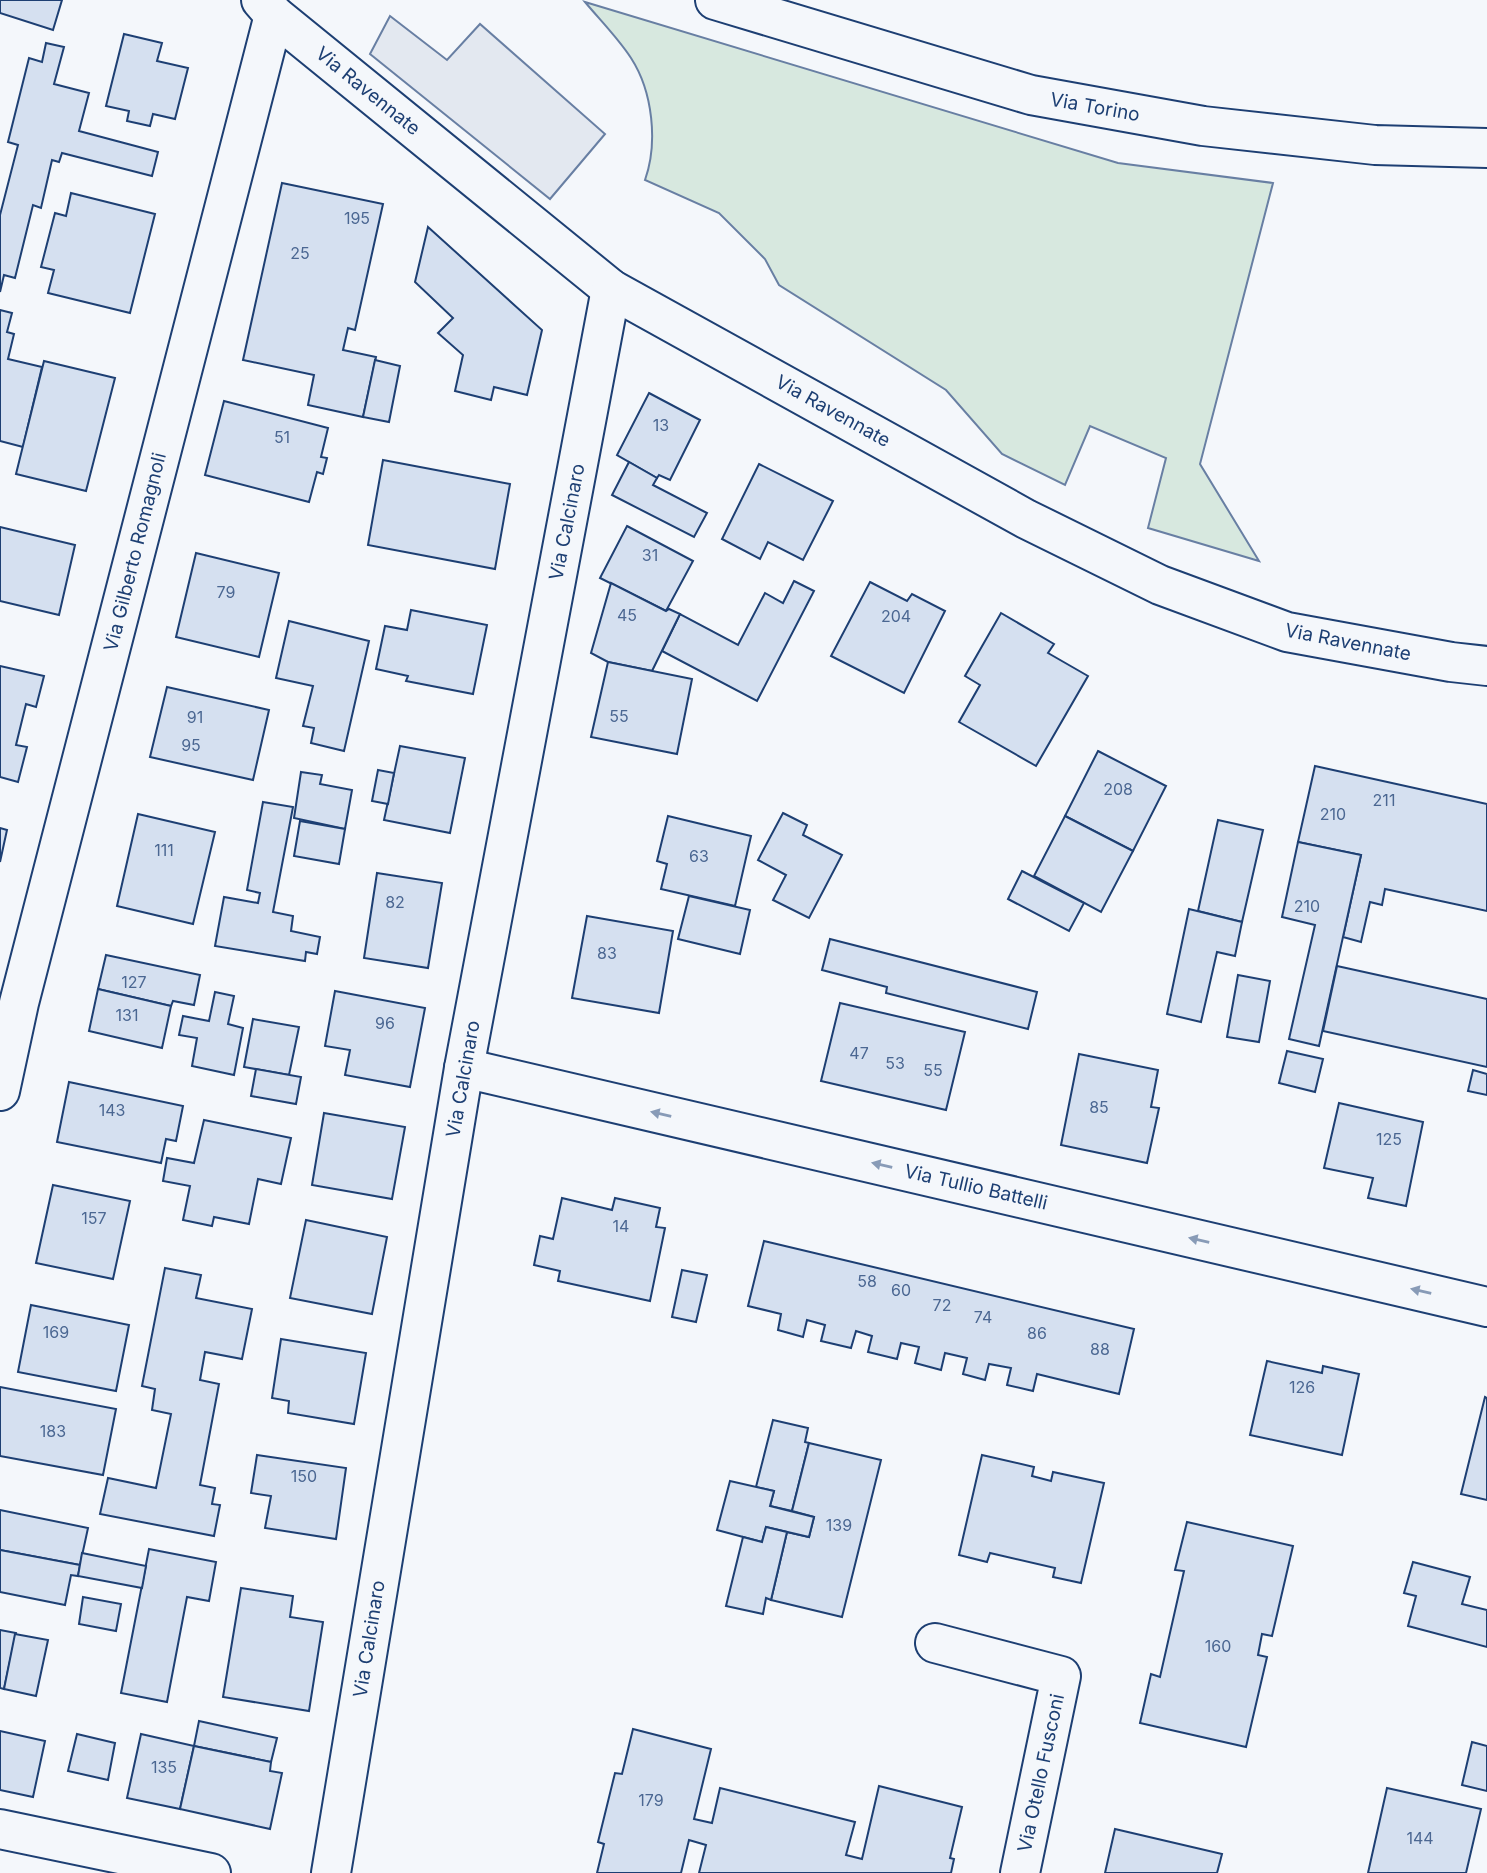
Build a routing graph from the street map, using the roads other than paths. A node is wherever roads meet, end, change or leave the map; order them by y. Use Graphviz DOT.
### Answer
graph roads {
  1 [pos="715,0"];
  2 [pos="267,7"];
  3 [pos="1487,148"];
  4 [pos="611,289"];
  5 [pos="1487,666"];
  6 [pos="464,1068"];
  7 [pos="0,1091"];
  8 [pos="1487,1307"];
  9 [pos="935,1643"];
  10 [pos="0,1829"];
  11 [pos="211,1873"];
  12 [pos="331,1873"];
  13 [pos="1020,1873"];
  1 -- 3 [label="street, Via Torino"];
  2 -- 4 [label="street, Via Ravennate"];
  2 -- 7 [label="street, Via Gilberto Romagnoli"];
  4 -- 5 [label="street, Via Ravennate"];
  4 -- 6 [label="street, Via Calcinaro"];
  8 -- 6 [label="street, Via Tullio Battelli, one-way"];
  6 -- 12 [label="street, Via Calcinaro"];
  9 -- 13 [label="street, Via Otello Fusconi"];
  10 -- 11 [label="street"];
}
